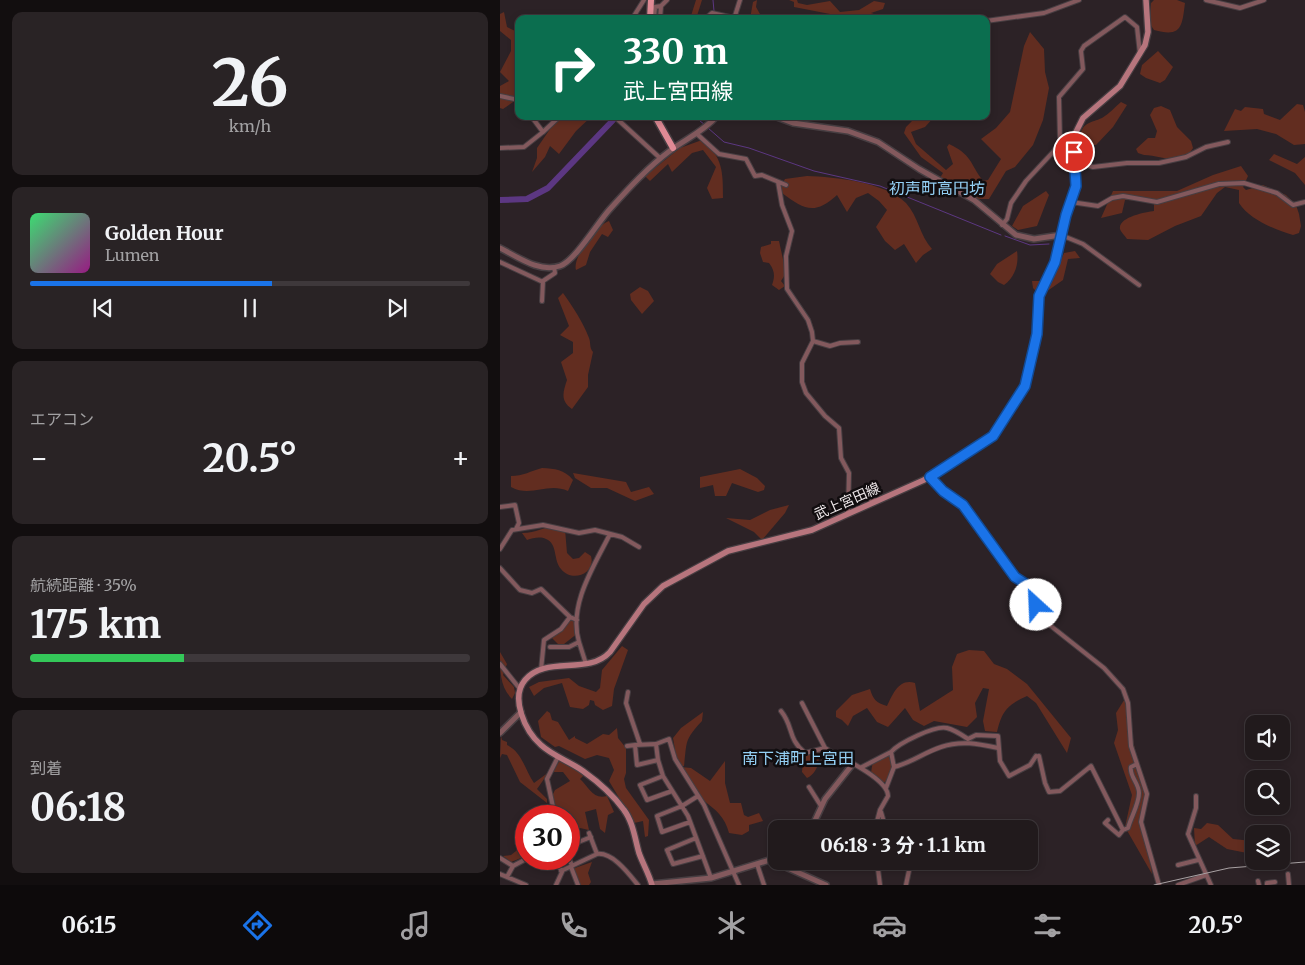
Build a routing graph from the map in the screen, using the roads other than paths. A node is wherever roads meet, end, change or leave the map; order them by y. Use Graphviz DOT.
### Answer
graph roads {
  1 [pos="644,0"];
  2 [pos="651,0"];
  3 [pos="667,0"];
  4 [pos="740,0"];
  5 [pos="1079,0"];
  6 [pos="1146,0"];
  7 [pos="1206,0"];
  8 [pos="1264,0"];
  9 [pos="661,6"];
  10 [pos="635,15"];
  11 [pos="652,15"];
  12 [pos="653,15"];
  13 [pos="660,15"];
  14 [pos="735,15"];
  15 [pos="990,20"];
  16 [pos="1140,55"];
  17 [pos="500,96"];
  18 [pos="515,99"];
  19 [pos="534,120"];
  20 [pos="556,120"];
  21 [pos="618,120"];
  22 [pos="657,120"];
  23 [pos="713,120"];
  24 [pos="785,120"];
  25 [pos="543,132"];
  26 [pos="696,134"];
  27 [pos="1228,142"];
  28 [pos="500,148"];
  29 [pos="673,148"];
  30 [pos="660,158"];
  31 [pos="1076,162"];
  32 [pos="778,182"];
  33 [pos="786,185"];
  34 [pos="1071,202"];
  35 [pos="1305,202"];
  36 [pos="1002,225"];
  37 [pos="1061,235"];
  38 [pos="500,248"];
  39 [pos="500,262"];
  40 [pos="554,267"];
  41 [pos="543,282"];
  42 [pos="1139,285"];
  43 [pos="542,300"];
  44 [pos="813,341"];
  45 [pos="858,342"];
  46 [pos="930,477"];
  47 [pos="848,494"];
  48 [pos="877,501"];
  49 [pos="500,507"];
  50 [pos="848,514"];
  51 [pos="516,529"];
  52 [pos="610,534"];
  53 [pos="639,547"];
  54 [pos="500,549"];
  55 [pos="500,568"];
  56 [pos="570,617"];
  57 [pos="577,620"];
  58 [pos="579,642"];
  59 [pos="550,647"];
  60 [pos="500,664"];
  61 [pos="586,664"];
  62 [pos="542,670"];
  63 [pos="520,689"];
  64 [pos="628,692"];
  65 [pos="802,703"];
  66 [pos="782,711"];
  67 [pos="521,712"];
  68 [pos="501,731"];
  69 [pos="968,741"];
  70 [pos="656,744"];
  71 [pos="638,745"];
  72 [pos="627,746"];
  73 [pos="824,748"];
  74 [pos="998,748"];
  75 [pos="890,752"];
  76 [pos="558,757"];
  77 [pos="658,760"];
  78 [pos="1137,764"];
  79 [pos="852,765"];
  80 [pos="862,767"];
  81 [pos="894,767"];
  82 [pos="663,776"];
  83 [pos="809,787"];
  84 [pos="886,788"];
  85 [pos="672,791"];
  86 [pos="698,796"];
  87 [pos="1196,796"];
  88 [pos="553,805"];
  89 [pos="682,806"];
  90 [pos="821,806"];
  91 [pos="880,810"];
  92 [pos="815,820"];
  93 [pos="878,820"];
  94 [pos="883,820"];
  95 [pos="1108,820"];
  96 [pos="690,822"];
  97 [pos="1124,830"];
  98 [pos="696,838"];
  99 [pos="580,841"];
  100 [pos="597,854"];
  101 [pos="702,856"];
  102 [pos="500,858"];
  103 [pos="1198,860"];
  104 [pos="768,861"];
  105 [pos="580,862"];
  106 [pos="757,864"];
  107 [pos="1178,865"];
  108 [pos="513,866"];
  109 [pos="572,870"];
  110 [pos="795,870"];
  111 [pos="879,870"];
  112 [pos="909,870"];
  113 [pos="561,871"];
  114 [pos="734,871"];
  115 [pos="500,874"];
  116 [pos="1288,874"];
  117 [pos="1206,875"];
  118 [pos="507,877"];
  119 [pos="711,878"];
  120 [pos="1275,882"];
  121 [pos="526,885"];
  122 [pos="556,885"];
  123 [pos="578,885"];
  124 [pos="638,885"];
  125 [pos="652,885"];
  126 [pos="739,885"];
  127 [pos="764,885"];
  128 [pos="826,885"];
  129 [pos="880,885"];
  130 [pos="906,885"];
  131 [pos="1159,885"];
  132 [pos="1178,885"];
  133 [pos="1211,885"];
  134 [pos="1268,885"];
  135 [pos="1290,885"];
  1 -- 10 [label="street"];
  2 -- 11 [label="main road"];
  3 -- 9 [label="street"];
  4 -- 14 [label="street"];
  5 -- 15 [label="street"];
  6 -- 16 [label="main road, 武上宮田線"];
  7 -- 8 [label="street"];
  9 -- 12 [label="street"];
  9 -- 13 [label="street"];
  16 -- 31 [label="main road, 武上宮田線"];
  16 -- 36 [label="street"];
  17 -- 18 [label="street"];
  19 -- 25 [label="street"];
  20 -- 25 [label="street"];
  21 -- 30 [label="street"];
  22 -- 29 [label="main road"];
  23 -- 26 [label="street"];
  24 -- 36 [label="street"];
  25 -- 28 [label="street"];
  26 -- 29 [label="street"];
  26 -- 32 [label="street"];
  27 -- 31 [label="street"];
  29 -- 30 [label="street"];
  30 -- 40 [label="street"];
  31 -- 34 [label="main road, 武上宮田線"];
  32 -- 33 [label="street"];
  32 -- 44 [label="street"];
  34 -- 35 [label="street"];
  34 -- 37 [label="main road, 武上宮田線"];
  36 -- 37 [label="street"];
  37 -- 42 [label="street"];
  37 -- 46 [label="main road, 武上宮田線"];
  38 -- 40 [label="street"];
  39 -- 41 [label="street"];
  40 -- 41 [label="street"];
  41 -- 43 [label="street"];
  44 -- 45 [label="street"];
  44 -- 47 [label="street"];
  46 -- 48 [label="main road, 武上宮田線"];
  46 -- 78 [label="street"];
  47 -- 48 [label="street"];
  47 -- 50 [label="street"];
  48 -- 50 [label="main road, 武上宮田線"];
  49 -- 51 [label="street"];
  50 -- 61 [label="main road, 武上宮田線"];
  51 -- 52 [label="street"];
  51 -- 54 [label="street"];
  52 -- 53 [label="street"];
  52 -- 57 [label="street"];
  55 -- 56 [label="street"];
  56 -- 57 [label="street"];
  56 -- 62 [label="street"];
  57 -- 58 [label="street"];
  58 -- 59 [label="street"];
  58 -- 61 [label="street"];
  60 -- 63 [label="street"];
  61 -- 62 [label="main road, 武上宮田線"];
  62 -- 63 [label="main road, 武上宮田線"];
  63 -- 67 [label="main road"];
  64 -- 71 [label="street"];
  65 -- 73 [label="street"];
  66 -- 73 [label="street"];
  67 -- 68 [label="street"];
  67 -- 76 [label="main road"];
  69 -- 74 [label="street"];
  69 -- 74 [label="street"];
  69 -- 75 [label="street"];
  69 -- 81 [label="street"];
  70 -- 71 [label="street"];
  70 -- 77 [label="street"];
  70 -- 86 [label="street"];
  71 -- 72 [label="street"];
  71 -- 77 [label="street"];
  73 -- 79 [label="street"];
  74 -- 97 [label="street"];
  75 -- 80 [label="street"];
  75 -- 81 [label="street"];
  76 -- 88 [label="street"];
  76 -- 125 [label="main road"];
  77 -- 82 [label="street"];
  78 -- 97 [label="street"];
  78 -- 131 [label="street"];
  79 -- 80 [label="street"];
  79 -- 90 [label="street"];
  80 -- 84 [label="street"];
  81 -- 84 [label="street"];
  82 -- 85 [label="street"];
  82 -- 85 [label="street"];
  83 -- 90 [label="street"];
  84 -- 91 [label="street"];
  85 -- 89 [label="street"];
  86 -- 89 [label="street"];
  86 -- 114 [label="street"];
  87 -- 103 [label="street"];
  89 -- 96 [label="street"];
  89 -- 96 [label="street"];
  90 -- 92 [label="street"];
  91 -- 93 [label="street"];
  91 -- 94 [label="street"];
  95 -- 97 [label="street"];
  96 -- 98 [label="street"];
  98 -- 101 [label="street"];
  98 -- 101 [label="street"];
  99 -- 100 [label="street"];
  100 -- 105 [label="street"];
  100 -- 124 [label="street"];
  101 -- 119 [label="street"];
  102 -- 108 [label="street"];
  103 -- 107 [label="street"];
  103 -- 117 [label="street"];
  104 -- 106 [label="street"];
  106 -- 114 [label="street"];
  106 -- 127 [label="street"];
  108 -- 118 [label="street"];
  109 -- 123 [label="street"];
  110 -- 128 [label="street"];
  111 -- 129 [label="street"];
  112 -- 130 [label="street"];
  113 -- 122 [label="street"];
  114 -- 119 [label="street"];
  114 -- 126 [label="street"];
  115 -- 118 [label="street"];
  116 -- 135 [label="street"];
  117 -- 132 [label="street"];
  117 -- 133 [label="street"];
  118 -- 121 [label="street"];
  119 -- 125 [label="street"];
  120 -- 134 [label="street"];
}
